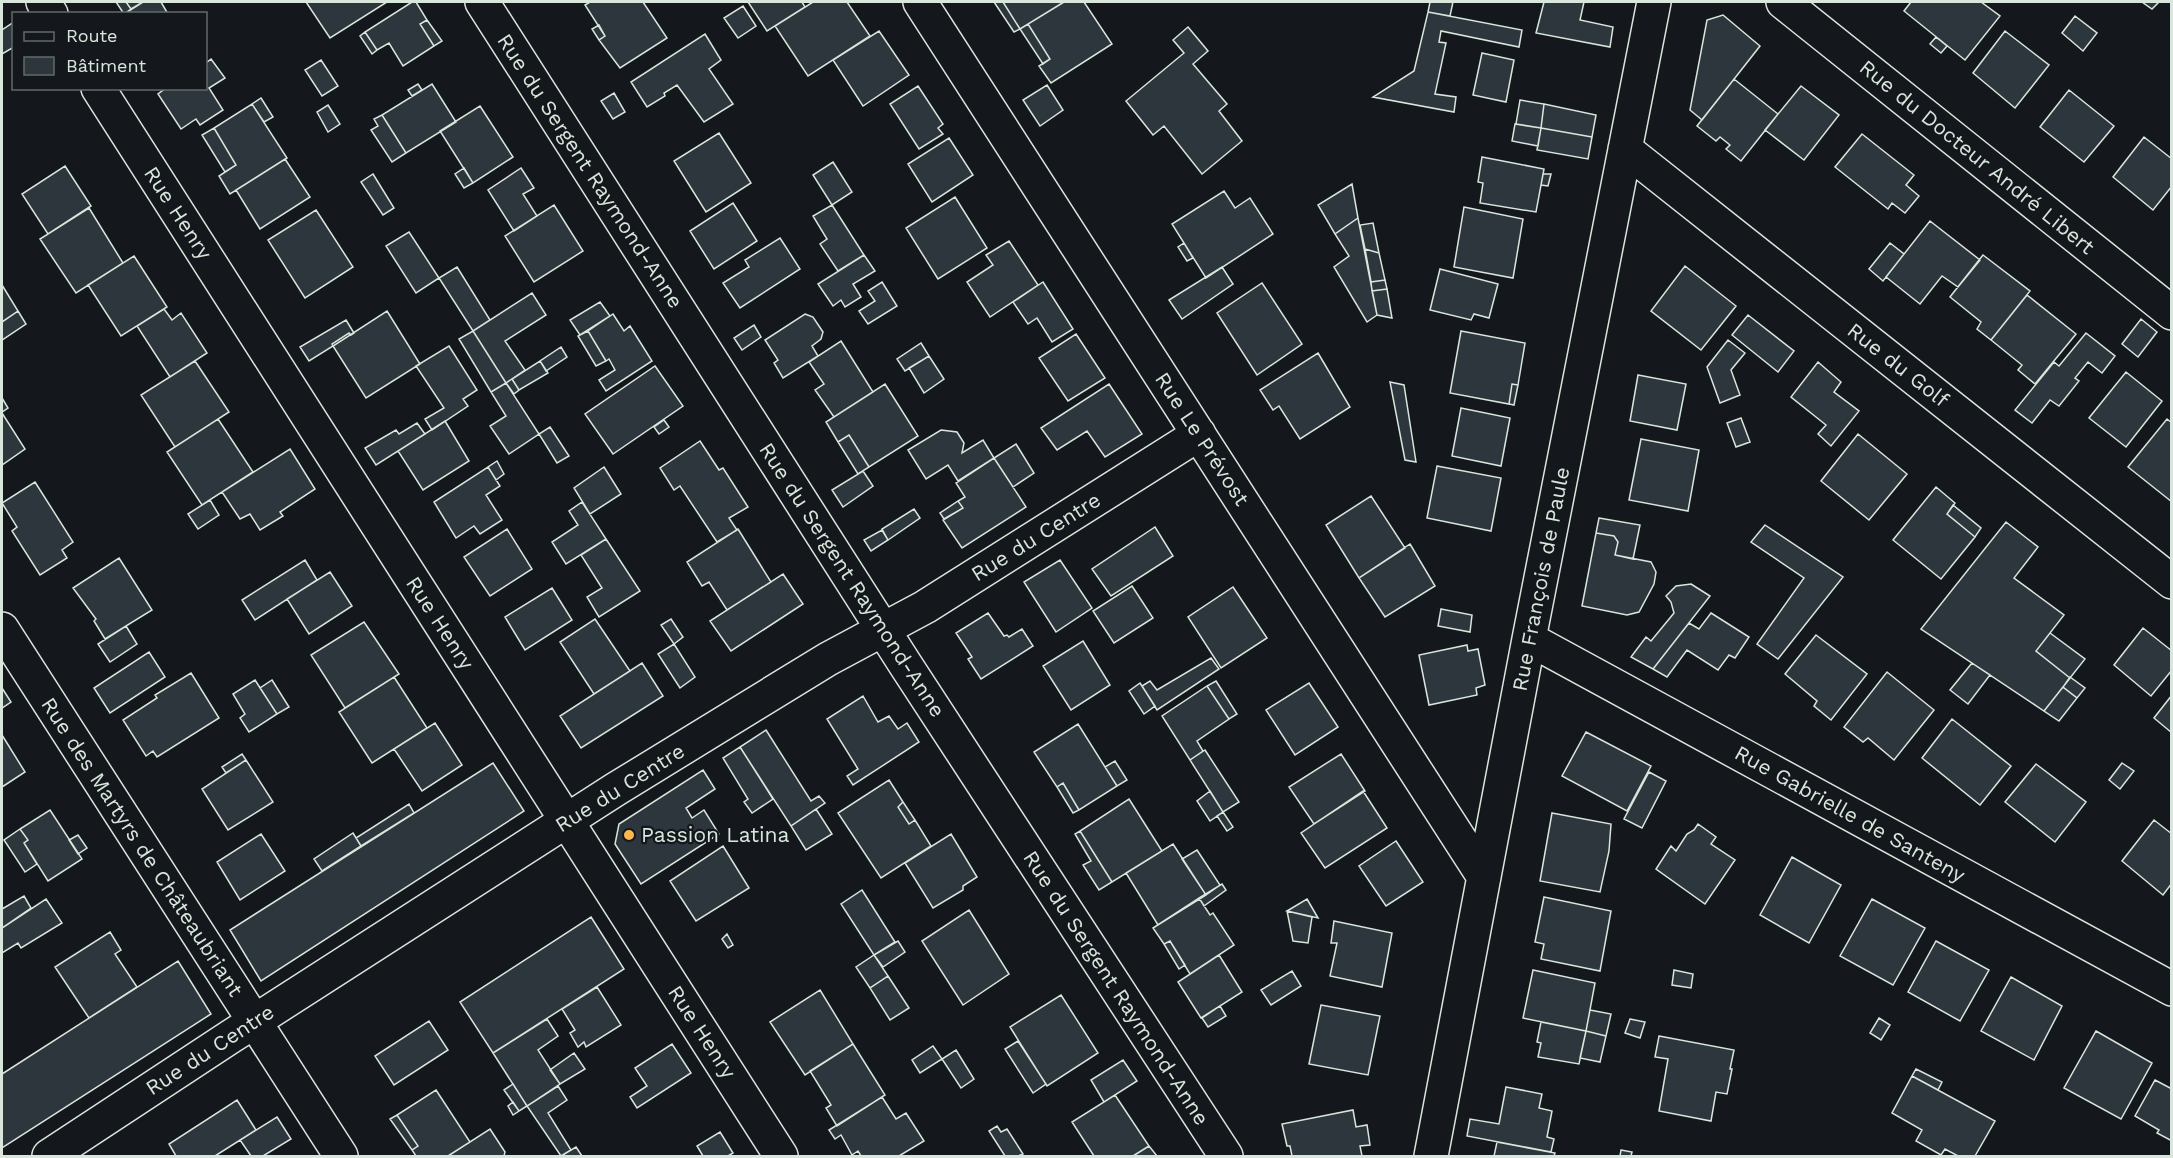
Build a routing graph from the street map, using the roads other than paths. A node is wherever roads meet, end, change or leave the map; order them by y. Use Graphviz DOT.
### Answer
graph roads {
  1 [pos="482,2"];
  2 [pos="920,2"];
  3 [pos="1654,2"];
  4 [pos="1783,2"];
  5 [pos="99,90"];
  6 [pos="1625,149"];
  7 [pos="2172,313"];
  8 [pos="1199,434"];
  9 [pos="2172,582"];
  10 [pos="2,629"];
  11 [pos="884,629"];
  12 [pos="1529,639"];
  13 [pos="567,821"];
  14 [pos="1484,877"];
  15 [pos="2172,989"];
  16 [pos="254,1021"];
  17 [pos="49,1156"];
  18 [pos="341,1156"];
  19 [pos="781,1156"];
  20 [pos="1226,1156"];
  21 [pos="1431,1156"];
  1 -- 11 [label="street, Rue du Sergent Raymond-Anne"];
  2 -- 8 [label="street, Rue Le Prévost"];
  3 -- 6 [label="street, Rue François de Paule"];
  4 -- 7 [label="street, Rue du Docteur André Libert"];
  5 -- 13 [label="street, Rue Henry"];
  6 -- 9 [label="street, Rue du Golf"];
  6 -- 12 [label="street, Rue François de Paule"];
  8 -- 11 [label="street, Rue du Centre"];
  8 -- 14 [label="street, Rue Le Prévost"];
  10 -- 16 [label="street, Rue des Martyrs de Châteaubriant"];
  11 -- 13 [label="street, Rue du Centre"];
  11 -- 20 [label="street, Rue du Sergent Raymond-Anne"];
  12 -- 14 [label="street, Rue François de Paule"];
  12 -- 15 [label="street, Rue Gabrielle de Santeny"];
  13 -- 16 [label="street, Rue du Centre"];
  13 -- 19 [label="street, Rue Henry"];
  14 -- 21 [label="street, Rue François de Paule"];
  16 -- 17 [label="street, Rue du Centre"];
  16 -- 18 [label="street, Rue des Martyrs de Châteaubriant"];
}
